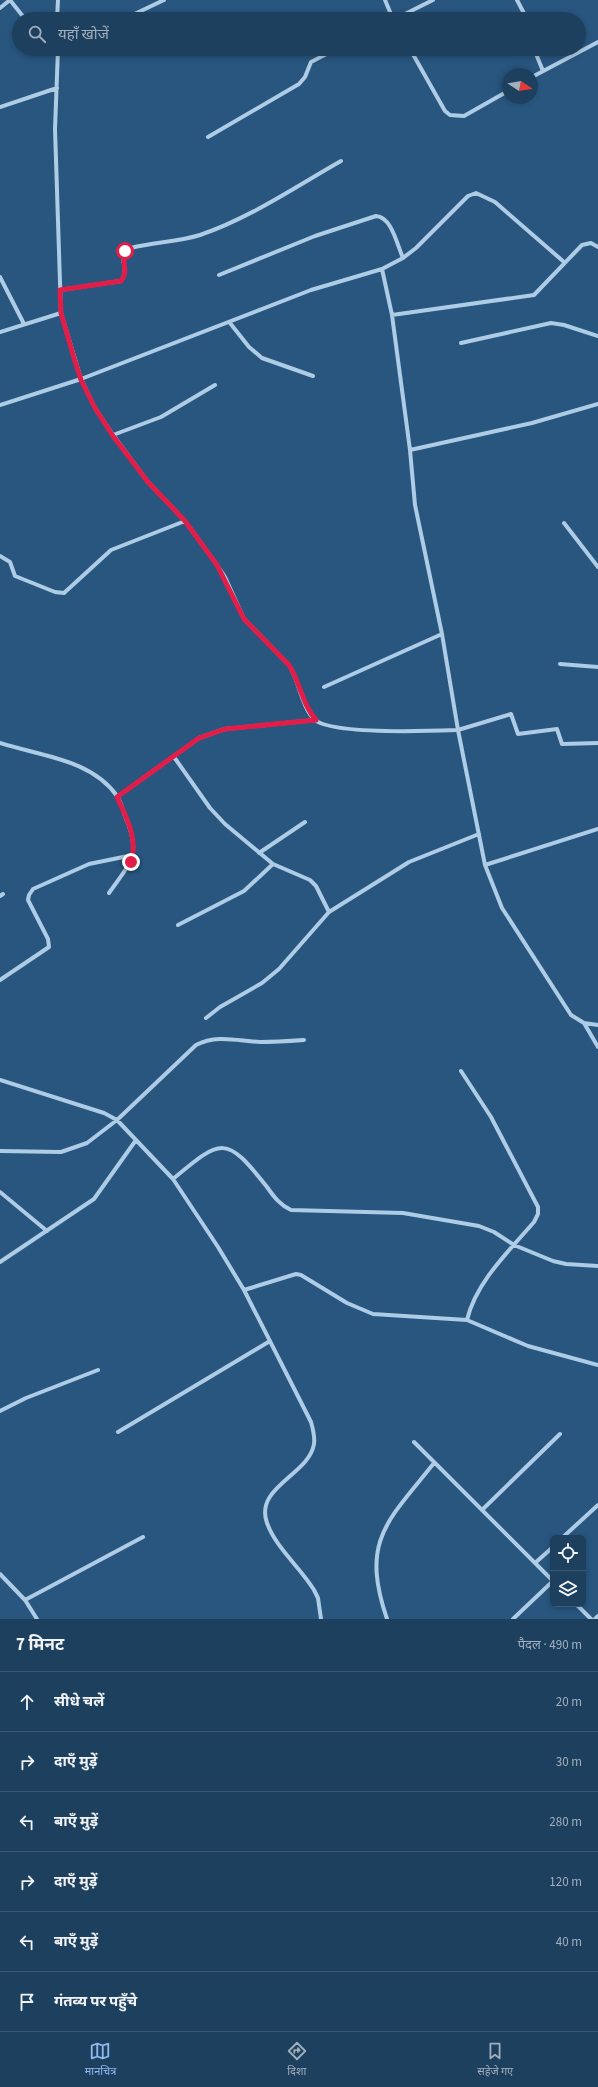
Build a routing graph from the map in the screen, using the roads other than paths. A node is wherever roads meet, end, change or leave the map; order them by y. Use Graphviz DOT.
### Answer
graph roads {
  1 [pos="10,0"];
  2 [pos="58,0"];
  3 [pos="164,0"];
  4 [pos="385,0"];
  5 [pos="433,0"];
  6 [pos="517,0"];
  7 [pos="0,8"];
  8 [pos="19,12"];
  9 [pos="57,12"];
  10 [pos="139,12"];
  11 [pos="391,12"];
  12 [pos="408,12"];
  13 [pos="523,12"];
  14 [pos="598,44"];
  15 [pos="586,50"];
  16 [pos="58,56"];
  17 [pos="323,56"];
  18 [pos="414,56"];
  19 [pos="537,56"];
  20 [pos="574,56"];
  21 [pos="543,71"];
  22 [pos="538,74"];
  23 [pos="56,88"];
  24 [pos="502,94"];
  25 [pos="0,107"];
  26 [pos="208,137"];
  27 [pos="341,161"];
  28 [pos="598,247"];
  29 [pos="403,258"];
  30 [pos="564,262"];
  31 [pos="382,269"];
  32 [pos="219,275"];
  33 [pos="0,277"];
  34 [pos="60,290"];
  35 [pos="61,313"];
  36 [pos="392,315"];
  37 [pos="230,323"];
  38 [pos="24,324"];
  39 [pos="0,332"];
  40 [pos="598,336"];
  41 [pos="461,343"];
  42 [pos="313,376"];
  43 [pos="81,380"];
  44 [pos="215,385"];
  45 [pos="598,404"];
  46 [pos="0,406"];
  47 [pos="113,436"];
  48 [pos="410,450"];
  49 [pos="185,521"];
  50 [pos="564,523"];
  51 [pos="0,556"];
  52 [pos="598,567"];
  53 [pos="442,634"];
  54 [pos="560,664"];
  55 [pos="598,667"];
  56 [pos="324,687"];
  57 [pos="316,720"];
  58 [pos="458,730"];
  59 [pos="0,743"];
  60 [pos="598,743"];
  61 [pos="174,757"];
  62 [pos="117,797"];
  63 [pos="305,822"];
  64 [pos="598,829"];
  65 [pos="479,834"];
  66 [pos="259,853"];
  67 [pos="133,855"];
  68 [pos="273,864"];
  69 [pos="485,865"];
  70 [pos="109,893"];
  71 [pos="329,912"];
  72 [pos="178,925"];
  73 [pos="0,980"];
  74 [pos="206,1018"];
  75 [pos="584,1023"];
  76 [pos="598,1025"];
  77 [pos="304,1040"];
  78 [pos="598,1046"];
  79 [pos="461,1071"];
  80 [pos="0,1080"];
  81 [pos="117,1120"];
  82 [pos="136,1140"];
  83 [pos="0,1151"];
  84 [pos="173,1179"];
  85 [pos="0,1192"];
  86 [pos="47,1231"];
  87 [pos="514,1245"];
  88 [pos="0,1262"];
  89 [pos="598,1266"];
  90 [pos="244,1290"];
  91 [pos="466,1320"];
  92 [pos="270,1341"];
  93 [pos="598,1365"];
  94 [pos="98,1370"];
  95 [pos="0,1411"];
  96 [pos="118,1432"];
  97 [pos="560,1434"];
  98 [pos="414,1442"];
  99 [pos="434,1463"];
  100 [pos="598,1504"];
  101 [pos="482,1510"];
  102 [pos="565,1535"];
  103 [pos="143,1537"];
  104 [pos="550,1549"];
  105 [pos="535,1563"];
  106 [pos="0,1574"];
  107 [pos="550,1578"];
  108 [pos="550,1584"];
  109 [pos="25,1600"];
  110 [pos="579,1607"];
  111 [pos="598,1616"];
  112 [pos="37,1619"];
  113 [pos="321,1619"];
  114 [pos="387,1619"];
  115 [pos="513,1619"];
  116 [pos="590,1619"];
  117 [pos="594,1619"];
  1 -- 7 [label="street"];
  1 -- 8 [label="street"];
  2 -- 9 [label="street"];
  3 -- 10 [label="street"];
  4 -- 11 [label="street"];
  5 -- 12 [label="street"];
  6 -- 13 [label="street"];
  14 -- 15 [label="street"];
  16 -- 23 [label="street"];
  17 -- 26 [label="street"];
  18 -- 24 [label="street"];
  19 -- 21 [label="street"];
  20 -- 21 [label="street"];
  21 -- 22 [label="street"];
  23 -- 25 [label="street"];
  23 -- 34 [label="street"];
  27 -- 34 [label="street"];
  28 -- 30 [label="street"];
  29 -- 30 [label="street"];
  29 -- 31 [label="street"];
  29 -- 32 [label="street"];
  30 -- 36 [label="street"];
  31 -- 36 [label="street"];
  31 -- 37 [label="street"];
  33 -- 38 [label="street"];
  34 -- 35 [label="street"];
  35 -- 38 [label="street"];
  35 -- 43 [label="street"];
  36 -- 48 [label="street"];
  37 -- 42 [label="street"];
  37 -- 43 [label="street"];
  38 -- 39 [label="street"];
  40 -- 41 [label="street"];
  43 -- 46 [label="street"];
  43 -- 47 [label="street"];
  44 -- 47 [label="street"];
  45 -- 48 [label="street"];
  47 -- 49 [label="street"];
  48 -- 53 [label="street"];
  49 -- 51 [label="street"];
  49 -- 57 [label="street"];
  50 -- 52 [label="street"];
  53 -- 56 [label="street"];
  53 -- 58 [label="street"];
  54 -- 55 [label="street"];
  57 -- 58 [label="street"];
  57 -- 61 [label="street"];
  58 -- 60 [label="street"];
  58 -- 65 [label="street"];
  59 -- 62 [label="street"];
  61 -- 62 [label="street"];
  61 -- 66 [label="street"];
  62 -- 67 [label="street"];
  63 -- 66 [label="street"];
  64 -- 69 [label="street"];
  65 -- 69 [label="street"];
  65 -- 71 [label="street"];
  66 -- 68 [label="street"];
  67 -- 70 [label="street"];
  67 -- 73 [label="street"];
  68 -- 71 [label="street"];
  68 -- 72 [label="street"];
  69 -- 75 [label="street"];
  71 -- 74 [label="street"];
  75 -- 76 [label="street"];
  75 -- 78 [label="street"];
  77 -- 81 [label="street"];
  79 -- 87 [label="street"];
  80 -- 81 [label="street"];
  81 -- 82 [label="street"];
  81 -- 83 [label="street"];
  82 -- 84 [label="street"];
  82 -- 86 [label="street"];
  84 -- 87 [label="street"];
  84 -- 90 [label="street"];
  85 -- 86 [label="street"];
  86 -- 88 [label="street"];
  87 -- 89 [label="street"];
  87 -- 91 [label="street"];
  90 -- 91 [label="street"];
  90 -- 92 [label="street"];
  91 -- 93 [label="street"];
  92 -- 96 [label="street"];
  92 -- 113 [label="street"];
  94 -- 95 [label="street"];
  97 -- 101 [label="street"];
  98 -- 99 [label="street"];
  99 -- 101 [label="street"];
  99 -- 114 [label="street"];
  100 -- 102 [label="street"];
  101 -- 105 [label="street"];
  103 -- 109 [label="street"];
  104 -- 105 [label="street"];
  105 -- 107 [label="street"];
  106 -- 109 [label="street"];
  108 -- 115 [label="street"];
  109 -- 112 [label="street"];
  110 -- 116 [label="street"];
  111 -- 117 [label="street"];
}
